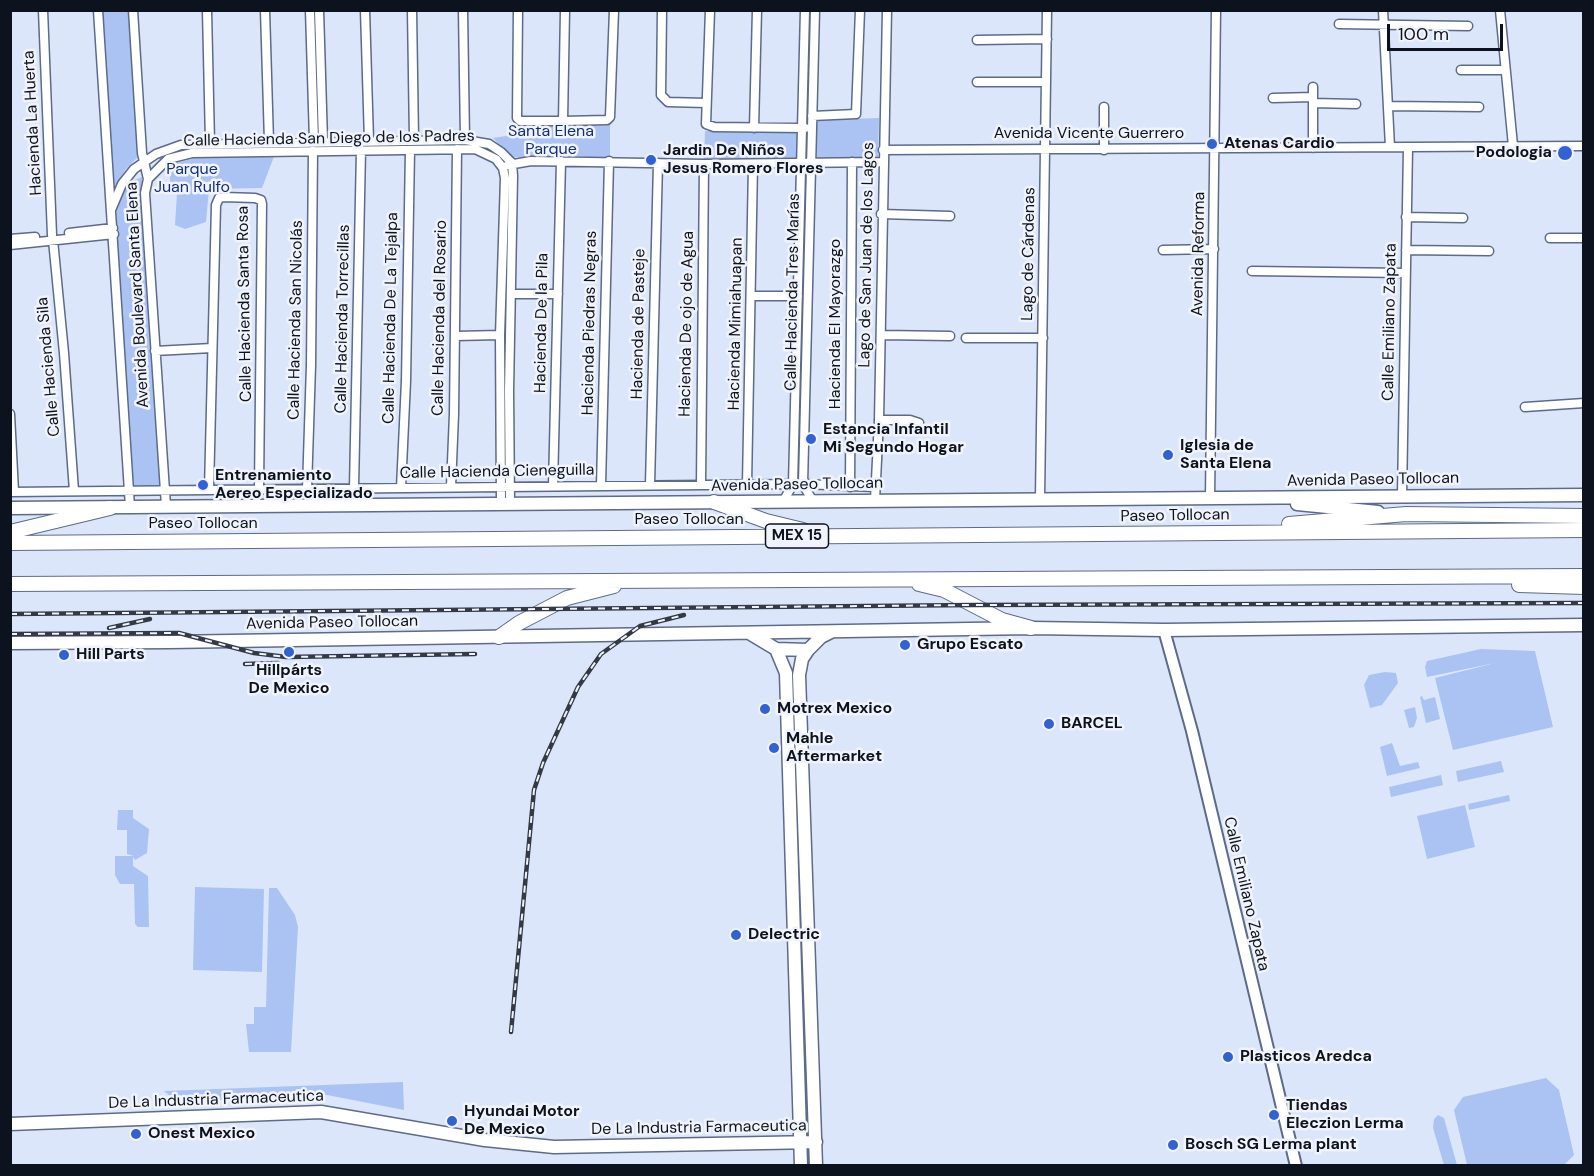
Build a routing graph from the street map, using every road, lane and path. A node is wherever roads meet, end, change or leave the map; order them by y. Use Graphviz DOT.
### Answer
graph roads {
  1 [pos="43,10"];
  2 [pos="98,10"];
  3 [pos="133,10"];
  4 [pos="207,10"];
  5 [pos="265,10"];
  6 [pos="310,10"];
  7 [pos="319,10"];
  8 [pos="365,10"];
  9 [pos="412,10"];
  10 [pos="463,10"];
  11 [pos="518,10"];
  12 [pos="565,10"];
  13 [pos="614,10"];
  14 [pos="662,10"];
  15 [pos="710,10"];
  16 [pos="757,10"];
  17 [pos="805,10"];
  18 [pos="814,10"];
  19 [pos="860,10"];
  20 [pos="887,10"];
  21 [pos="1047,10"];
  22 [pos="1216,10"];
  23 [pos="1383,10"];
  24 [pos="1500,10"];
  25 [pos="1338,24"];
  26 [pos="1384,26"];
  27 [pos="1468,26"];
  28 [pos="1047,39"];
  29 [pos="977,40"];
  30 [pos="316,47"];
  31 [pos="1461,70"];
  32 [pos="1505,70"];
  33 [pos="977,82"];
  34 [pos="1046,82"];
  35 [pos="1312,87"];
  36 [pos="1273,98"];
  37 [pos="1313,100"];
  38 [pos="706,103"];
  39 [pos="1356,104"];
  40 [pos="1388,106"];
  41 [pos="1104,107"];
  42 [pos="1479,107"];
  43 [pos="812,116"];
  44 [pos="563,122"];
  45 [pos="753,128"];
  46 [pos="807,128"];
  47 [pos="414,140"];
  48 [pos="465,140"];
  49 [pos="314,141"];
  50 [pos="323,141"];
  51 [pos="369,141"];
  52 [pos="269,142"];
  53 [pos="210,143"];
  54 [pos="245,143"];
  55 [pos="393,145"];
  56 [pos="1512,146"];
  57 [pos="1584,146"];
  58 [pos="1390,147"];
  59 [pos="1313,148"];
  60 [pos="1408,148"];
  61 [pos="457,149"];
  62 [pos="1215,149"];
  63 [pos="361,150"];
  64 [pos="410,150"];
  65 [pos="883,150"];
  66 [pos="1046,150"];
  67 [pos="1104,150"];
  68 [pos="313,151"];
  69 [pos="246,153"];
  70 [pos="561,161"];
  71 [pos="609,161"];
  72 [pos="143,162"];
  73 [pos="852,162"];
  74 [pos="883,162"];
  75 [pos="512,163"];
  76 [pos="658,163"];
  77 [pos="704,164"];
  78 [pos="753,164"];
  79 [pos="801,164"];
  80 [pos="811,164"];
  81 [pos="503,168"];
  82 [pos="148,179"];
  83 [pos="111,210"];
  84 [pos="881,214"];
  85 [pos="951,216"];
  86 [pos="1406,217"];
  87 [pos="1463,218"];
  88 [pos="114,231"];
  89 [pos="53,237"];
  90 [pos="1550,238"];
  91 [pos="1584,238"];
  92 [pos="10,239"];
  93 [pos="30,240"];
  94 [pos="10,245"];
  95 [pos="799,247"];
  96 [pos="809,247"];
  97 [pos="1214,249"];
  98 [pos="1163,250"];
  99 [pos="1406,250"];
  100 [pos="1490,251"];
  101 [pos="508,256"];
  102 [pos="1252,271"];
  103 [pos="1406,273"];
  104 [pos="512,294"];
  105 [pos="558,294"];
  106 [pos="753,296"];
  107 [pos="798,296"];
  108 [pos="500,335"];
  109 [pos="881,335"];
  110 [pos="455,336"];
  111 [pos="950,336"];
  112 [pos="966,338"];
  113 [pos="1042,338"];
  114 [pos="212,348"];
  115 [pos="155,351"];
  116 [pos="796,366"];
  117 [pos="806,366"];
  118 [pos="505,391"];
  119 [pos="1584,403"];
  120 [pos="1525,407"];
  121 [pos="10,414"];
  122 [pos="879,420"];
  123 [pos="919,423"];
  124 [pos="747,484"];
  125 [pos="793,484"];
  126 [pos="803,484"];
  127 [pos="650,485"];
  128 [pos="701,485"];
  129 [pos="554,486"];
  130 [pos="601,486"];
  131 [pos="451,487"];
  132 [pos="505,487"];
  133 [pos="850,487"];
  134 [pos="354,488"];
  135 [pos="401,488"];
  136 [pos="259,489"];
  137 [pos="307,489"];
  138 [pos="129,490"];
  139 [pos="151,490"];
  140 [pos="165,490"];
  141 [pos="209,490"];
  142 [pos="74,491"];
  143 [pos="12,492"];
  144 [pos="875,494"];
  145 [pos="1584,495"];
  146 [pos="1402,496"];
  147 [pos="1040,498"];
  148 [pos="1210,498"];
  149 [pos="1263,498"];
  150 [pos="784,500"];
  151 [pos="812,500"];
  152 [pos="714,502"];
  153 [pos="506,503"];
  154 [pos="130,507"];
  155 [pos="151,507"];
  156 [pos="166,507"];
  157 [pos="10,508"];
  158 [pos="110,508"];
  159 [pos="1406,514"];
  160 [pos="1584,516"];
  161 [pos="1584,530"];
  162 [pos="1270,531"];
  163 [pos="10,532"];
  164 [pos="829,536"];
  165 [pos="10,543"];
  166 [pos="1467,576"];
  167 [pos="1584,576"];
  168 [pos="897,578"];
  169 [pos="637,579"];
  170 [pos="10,584"];
  171 [pos="1584,587"];
  172 [pos="1584,625"];
  173 [pos="1031,627"];
  174 [pos="1555,627"];
  175 [pos="840,630"];
  176 [pos="1164,630"];
  177 [pos="1584,630"];
  178 [pos="747,633"];
  179 [pos="499,637"];
  180 [pos="10,643"];
  181 [pos="776,649"];
  182 [pos="808,650"];
  183 [pos="796,742"];
  184 [pos="797,804"];
  185 [pos="794,927"];
  186 [pos="807,928"];
  187 [pos="10,1124"];
  188 [pos="801,1142"];
  189 [pos="816,1142"];
  190 [pos="801,1166"];
  191 [pos="816,1166"];
  192 [pos="1296,1166"];
  1 -- 89 [label="street, Hacienda La Huerta"];
  2 -- 83 [label="street, Avenida Boulevard Santa Elena"];
  3 -- 72 [label="street, Avenida Boulevard Santa Elena"];
  4 -- 53 [label="street"];
  5 -- 52 [label="street"];
  6 -- 30 [label="street"];
  7 -- 30 [label="street"];
  8 -- 51 [label="street"];
  9 -- 47 [label="street"];
  10 -- 48 [label="street"];
  11 -- 44 [label="street"];
  12 -- 44 [label="street"];
  13 -- 44 [label="street"];
  14 -- 38 [label="street"];
  15 -- 38 [label="street"];
  16 -- 45 [label="street"];
  17 -- 46 [label="street, Calle Hacienda Tres Marías"];
  18 -- 43 [label="street, Calle Hacienda Tres Marías"];
  19 -- 43 [label="street"];
  20 -- 65 [label="street, Lago de San Juan de los Lagos"];
  21 -- 28 [label="street, Lago de Cárdenas"];
  22 -- 62 [label="street, Avenida Reforma"];
  23 -- 26 [label="street"];
  24 -- 32 [label="street"];
  25 -- 26 [label="street"];
  26 -- 27 [label="street"];
  26 -- 40 [label="street"];
  28 -- 29 [label="street"];
  28 -- 34 [label="street, Lago de Cárdenas"];
  30 -- 49 [label="street"];
  30 -- 50 [label="street"];
  31 -- 32 [label="street"];
  32 -- 56 [label="street"];
  33 -- 34 [label="street"];
  34 -- 66 [label="street, Lago de Cárdenas"];
  35 -- 37 [label="street"];
  36 -- 37 [label="street"];
  37 -- 39 [label="street"];
  37 -- 59 [label="street"];
  38 -- 45 [label="street"];
  40 -- 42 [label="street"];
  40 -- 58 [label="street"];
  41 -- 67 [label="street"];
  43 -- 46 [label="street, Calle Hacienda Tres Marías"];
  45 -- 46 [label="street"];
  46 -- 79 [label="street, Calle Hacienda Tres Marías"];
  46 -- 80 [label="street, Calle Hacienda Tres Marías"];
  47 -- 48 [label="street, Calle Hacienda San Diego de los Padres"];
  47 -- 55 [label="street, Calle Hacienda San Diego de los Padres"];
  48 -- 75 [label="street, Calle Hacienda San Diego de los Padres"];
  49 -- 50 [label="street, Calle Hacienda San Diego de los Padres"];
  49 -- 52 [label="street, Calle Hacienda San Diego de los Padres"];
  50 -- 51 [label="street, Calle Hacienda San Diego de los Padres"];
  51 -- 55 [label="street, Calle Hacienda San Diego de los Padres"];
  52 -- 54 [label="street, Calle Hacienda San Diego de los Padres"];
  53 -- 54 [label="street, Calle Hacienda San Diego de los Padres"];
  53 -- 72 [label="street, Calle Hacienda San Diego de los Padres"];
  54 -- 69 [label="street"];
  55 -- 63 [label="street, Calle Hacienda San Diego de los Padres"];
  55 -- 64 [label="street, Calle Hacienda San Diego de los Padres"];
  56 -- 57 [label="street, Avenida Vicente Guerrero"];
  56 -- 60 [label="street, Avenida Vicente Guerrero"];
  58 -- 59 [label="street, Avenida Vicente Guerrero"];
  58 -- 60 [label="street, Avenida Vicente Guerrero"];
  59 -- 62 [label="street, Avenida Vicente Guerrero"];
  60 -- 86 [label="street, Calle Emiliano Zapata"];
  61 -- 64 [label="street, Calle Hacienda San Diego de los Padres"];
  61 -- 81 [label="street, Calle Hacienda San Diego de los Padres"];
  61 -- 110 [label="street, Calle Hacienda del Rosario"];
  62 -- 67 [label="street, Avenida Vicente Guerrero"];
  62 -- 97 [label="street, Avenida Reforma"];
  63 -- 68 [label="street, Calle Hacienda San Diego de los Padres"];
  63 -- 134 [label="street, Calle Hacienda Torrecillas"];
  64 -- 135 [label="street, Calle Hacienda De La Tejalpa"];
  65 -- 66 [label="street, Avenida Vicente Guerrero"];
  65 -- 74 [label="street, Lago de San Juan de los Lagos"];
  66 -- 67 [label="street, Avenida Vicente Guerrero"];
  66 -- 113 [label="street, Lago de Cárdenas"];
  68 -- 69 [label="street, Calle Hacienda San Diego de los Padres"];
  68 -- 137 [label="street, Calle Hacienda San Nicolás"];
  69 -- 82 [label="street, Calle Hacienda San Diego de los Padres"];
  70 -- 71 [label="street"];
  70 -- 75 [label="street"];
  70 -- 105 [label="street, Hacienda De la Pila"];
  71 -- 76 [label="street"];
  71 -- 130 [label="street, Hacienda Piedras Negras"];
  72 -- 82 [label="street, Avenida Boulevard Santa Elena"];
  72 -- 83 [label="street, Calle Hacienda San Diego de los Padres"];
  73 -- 74 [label="street"];
  73 -- 80 [label="street"];
  73 -- 133 [label="street, Hacienda El Mayorazgo"];
  74 -- 84 [label="street, Lago de San Juan de los Lagos"];
  75 -- 81 [label="street"];
  75 -- 101 [label="street"];
  76 -- 77 [label="street"];
  76 -- 127 [label="street, Hacienda de Pasteje"];
  77 -- 78 [label="street"];
  77 -- 128 [label="street, Hacienda De ojo de Agua"];
  78 -- 79 [label="street"];
  78 -- 106 [label="street, Hacienda Mimiahuapan"];
  79 -- 80 [label="street"];
  79 -- 95 [label="street, Calle Hacienda Tres Marías"];
  80 -- 96 [label="street, Calle Hacienda Tres Marías"];
  81 -- 101 [label="street"];
  82 -- 115 [label="street, Avenida Boulevard Santa Elena"];
  83 -- 88 [label="street, Avenida Boulevard Santa Elena"];
  84 -- 85 [label="street"];
  84 -- 109 [label="street, Lago de San Juan de los Lagos"];
  86 -- 87 [label="street"];
  86 -- 99 [label="street, Calle Emiliano Zapata"];
  88 -- 89 [label="street"];
  88 -- 138 [label="street, Avenida Boulevard Santa Elena"];
  89 -- 93 [label="street"];
  89 -- 142 [label="street, Calle Hacienda Sila"];
  90 -- 91 [label="street"];
  92 -- 93 [label="street"];
  93 -- 94 [label="street"];
  95 -- 96 [label="street"];
  95 -- 107 [label="street, Calle Hacienda Tres Marías"];
  96 -- 117 [label="street, Calle Hacienda Tres Marías"];
  97 -- 98 [label="street"];
  97 -- 148 [label="street, Avenida Reforma"];
  99 -- 100 [label="street"];
  99 -- 103 [label="street, Calle Emiliano Zapata"];
  101 -- 104 [label="street"];
  101 -- 108 [label="street"];
  102 -- 103 [label="street"];
  103 -- 146 [label="street, Calle Emiliano Zapata"];
  104 -- 105 [label="street"];
  104 -- 118 [label="street"];
  105 -- 129 [label="street, Hacienda De la Pila"];
  106 -- 107 [label="street"];
  106 -- 124 [label="street, Hacienda Mimiahuapan"];
  107 -- 116 [label="street, Calle Hacienda Tres Marías"];
  108 -- 110 [label="street"];
  108 -- 118 [label="street"];
  109 -- 111 [label="street"];
  109 -- 122 [label="street, Lago de San Juan de los Lagos"];
  110 -- 131 [label="street, Calle Hacienda del Rosario"];
  112 -- 113 [label="street"];
  113 -- 147 [label="street, Lago de Cárdenas"];
  114 -- 115 [label="street"];
  114 -- 136 [label="street, Calle Hacienda Santa Rosa"];
  114 -- 141 [label="street, Calle Hacienda Santa Rosa"];
  115 -- 140 [label="street, Avenida Boulevard Santa Elena"];
  116 -- 117 [label="street"];
  116 -- 125 [label="street, Calle Hacienda Tres Marías"];
  117 -- 126 [label="street, Calle Hacienda Tres Marías"];
  118 -- 132 [label="street"];
  119 -- 120 [label="street"];
  121 -- 143 [label="street"];
  122 -- 123 [label="street"];
  122 -- 144 [label="street, Lago de San Juan de los Lagos"];
  124 -- 125 [label="street, Calle Hacienda Cieneguilla"];
  124 -- 128 [label="street, Calle Hacienda Cieneguilla"];
  125 -- 126 [label="street, Calle Hacienda Cieneguilla"];
  125 -- 150 [label="street, Calle Hacienda Tres Marías"];
  126 -- 133 [label="street, Calle Hacienda Cieneguilla"];
  126 -- 151 [label="street"];
  127 -- 128 [label="street, Calle Hacienda Cieneguilla"];
  127 -- 130 [label="street, Calle Hacienda Cieneguilla"];
  129 -- 130 [label="street, Calle Hacienda Cieneguilla"];
  129 -- 132 [label="street, Calle Hacienda Cieneguilla"];
  131 -- 132 [label="street, Calle Hacienda Cieneguilla"];
  131 -- 135 [label="street, Calle Hacienda Cieneguilla"];
  132 -- 153 [label="street"];
  133 -- 144 [label="street, Calle Hacienda Cieneguilla"];
  134 -- 135 [label="street, Calle Hacienda Cieneguilla"];
  134 -- 137 [label="street, Calle Hacienda Cieneguilla"];
  136 -- 137 [label="street, Calle Hacienda Cieneguilla"];
  136 -- 141 [label="street, Calle Hacienda Cieneguilla"];
  138 -- 139 [label="street, Calle Hacienda Cieneguilla"];
  138 -- 142 [label="street, Calle Hacienda Cieneguilla"];
  138 -- 154 [label="street, Avenida Boulevard Santa Elena"];
  139 -- 140 [label="street, Calle Hacienda Cieneguilla"];
  139 -- 155 [label="street"];
  140 -- 141 [label="street, Calle Hacienda Cieneguilla"];
  140 -- 156 [label="street, Avenida Boulevard Santa Elena"];
  142 -- 143 [label="street, Calle Hacienda Cieneguilla"];
  144 -- 147 [label="main road, Avenida Paseo Tollocan"];
  144 -- 151 [label="main road, Avenida Paseo Tollocan"];
  145 -- 146 [label="main road, Avenida Paseo Tollocan"];
  146 -- 149 [label="main road, Avenida Paseo Tollocan"];
  147 -- 148 [label="main road, Avenida Paseo Tollocan"];
  148 -- 149 [label="main road, Avenida Paseo Tollocan"];
  149 -- 159 [label="main road"];
  150 -- 151 [label="main road, Avenida Paseo Tollocan"];
  150 -- 152 [label="main road, Avenida Paseo Tollocan"];
  152 -- 153 [label="main road, Avenida Paseo Tollocan"];
  152 -- 164 [label="highway"];
  153 -- 156 [label="main road, Avenida Paseo Tollocan"];
  154 -- 155 [label="main road, Avenida Paseo Tollocan"];
  154 -- 158 [label="main road, Avenida Paseo Tollocan"];
  155 -- 156 [label="main road, Avenida Paseo Tollocan"];
  157 -- 158 [label="main road, Avenida Paseo Tollocan"];
  158 -- 163 [label="highway"];
  159 -- 160 [label="highway"];
  159 -- 162 [label="highway"];
  161 -- 162 [label="highway, Paseo Tollocan / MEX 15"];
  162 -- 164 [label="highway, Paseo Tollocan / MEX 15"];
  164 -- 165 [label="highway, Paseo Tollocan / MEX 15"];
  166 -- 167 [label="highway"];
  166 -- 168 [label="highway"];
  166 -- 171 [label="highway"];
  168 -- 169 [label="highway"];
  168 -- 173 [label="highway"];
  169 -- 170 [label="highway"];
  169 -- 179 [label="highway"];
  172 -- 174 [label="main road, Avenida Paseo Tollocan"];
  173 -- 175 [label="main road, Avenida Paseo Tollocan"];
  173 -- 176 [label="main road, Avenida Paseo Tollocan"];
  174 -- 176 [label="main road, Avenida Paseo Tollocan"];
  174 -- 177 [label="main road, Avenida Paseo Tollocan"];
  175 -- 178 [label="main road, Avenida Paseo Tollocan"];
  175 -- 182 [label="main road"];
  176 -- 192 [label="street, Calle Emiliano Zapata"];
  178 -- 179 [label="main road, Avenida Paseo Tollocan"];
  178 -- 181 [label="main road"];
  179 -- 180 [label="main road, Avenida Paseo Tollocan"];
  181 -- 182 [label="main road"];
  181 -- 183 [label="main road"];
  182 -- 183 [label="main road"];
  183 -- 184 [label="main road"];
  184 -- 185 [label="main road"];
  184 -- 186 [label="main road"];
  185 -- 186 [label="street"];
  185 -- 188 [label="main road"];
  186 -- 189 [label="main road"];
  187 -- 188 [label="main road, De La Industria Farmaceutica"];
  188 -- 189 [label="main road, De La Industria Farmaceutica"];
  188 -- 190 [label="main road"];
  189 -- 191 [label="main road"];
}
